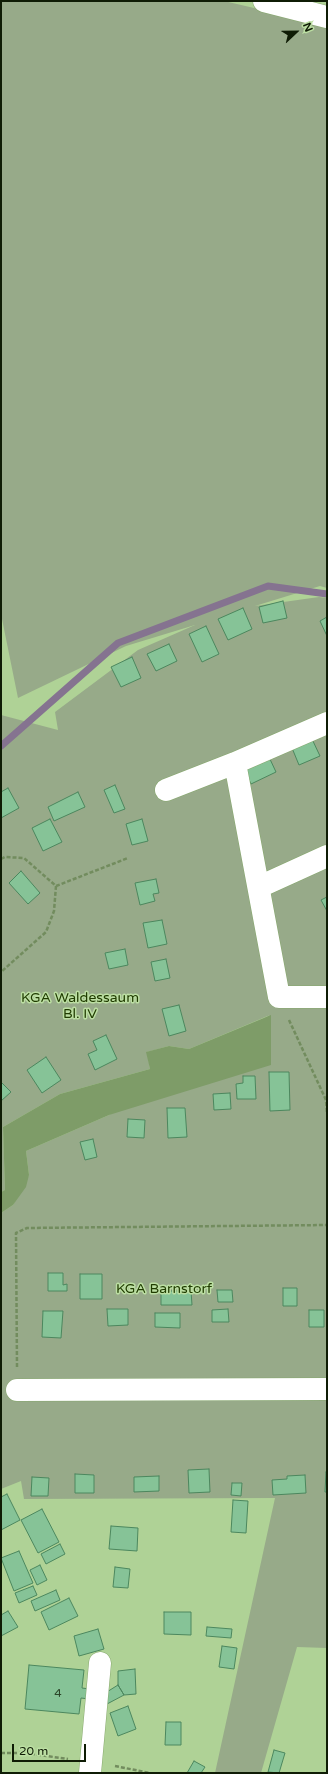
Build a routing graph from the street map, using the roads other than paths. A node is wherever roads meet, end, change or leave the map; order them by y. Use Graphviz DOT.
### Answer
graph roads {
  1 [pos="264,1"];
  2 [pos="327,17"];
  3 [pos="327,723"];
  4 [pos="235,763"];
  5 [pos="166,790"];
  6 [pos="327,856"];
  7 [pos="259,887"];
  8 [pos="327,997"];
  9 [pos="327,1389"];
  10 [pos="18,1390"];
  11 [pos="100,1663"];
  12 [pos="90,1773"];
  1 -- 2 [label="lane"];
  3 -- 4 [label="lane"];
  4 -- 5 [label="lane"];
  4 -- 7 [label="lane"];
  6 -- 7 [label="lane"];
  7 -- 8 [label="lane"];
  9 -- 10 [label="lane"];
  11 -- 12 [label="lane"];
}
